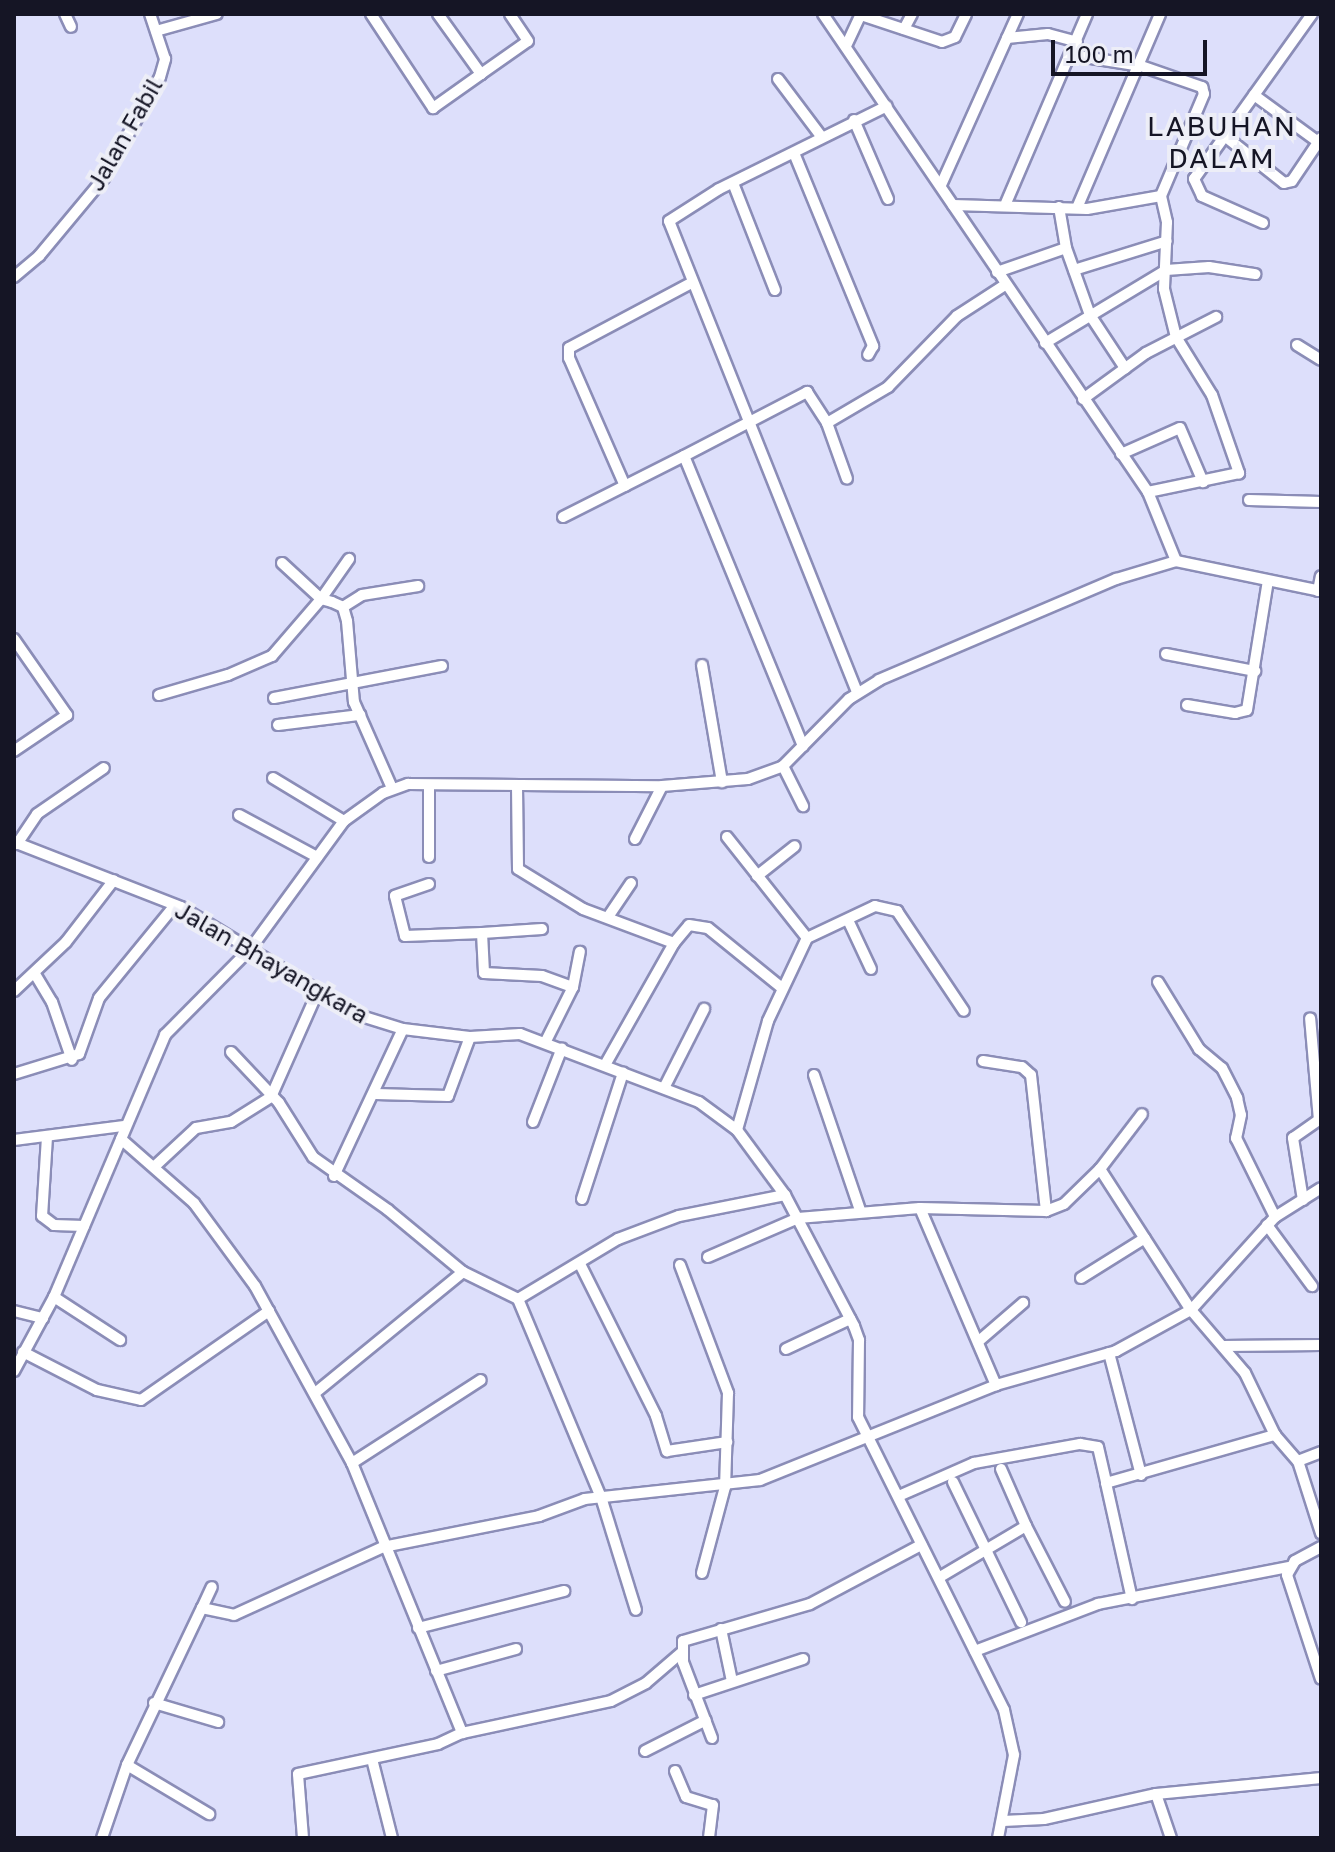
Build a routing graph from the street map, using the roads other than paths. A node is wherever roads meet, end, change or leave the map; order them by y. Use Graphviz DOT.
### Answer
graph roads {
  1 [pos="65,14"];
  2 [pos="150,14"];
  3 [pos="217,14"];
  4 [pos="371,14"];
  5 [pos="438,14"];
  6 [pos="510,14"];
  7 [pos="823,14"];
  8 [pos="912,14"];
  9 [pos="966,14"];
  10 [pos="1018,14"];
  11 [pos="1087,14"];
  12 [pos="1160,14"];
  13 [pos="1312,14"];
  14 [pos="861,15"];
  15 [pos="71,27"];
  16 [pos="904,29"];
  17 [pos="156,31"];
  18 [pos="1007,38"];
  19 [pos="1077,42"];
  20 [pos="846,46"];
  21 [pos="1072,55"];
  22 [pos="1141,66"];
  23 [pos="481,74"];
  24 [pos="778,79"];
  25 [pos="1254,95"];
  26 [pos="887,106"];
  27 [pos="854,120"];
  28 [pos="821,136"];
  29 [pos="1226,137"];
  30 [pos="1320,141"];
  31 [pos="794,153"];
  32 [pos="733,183"];
  33 [pos="941,185"];
  34 [pos="1161,196"];
  35 [pos="888,199"];
  36 [pos="1006,203"];
  37 [pos="953,205"];
  38 [pos="1059,207"];
  39 [pos="1077,208"];
  40 [pos="1263,223"];
  41 [pos="1167,241"];
  42 [pos="1066,248"];
  43 [pos="1074,270"];
  44 [pos="1166,270"];
  45 [pos="997,272"];
  46 [pos="1255,274"];
  47 [pos="14,277"];
  48 [pos="693,282"];
  49 [pos="1005,285"];
  50 [pos="775,290"];
  51 [pos="1090,315"];
  52 [pos="1216,317"];
  53 [pos="1176,337"];
  54 [pos="1045,343"];
  55 [pos="1297,345"];
  56 [pos="868,355"];
  57 [pos="1321,360"];
  58 [pos="1125,368"];
  59 [pos="1083,399"];
  60 [pos="749,421"];
  61 [pos="827,423"];
  62 [pos="1121,454"];
  63 [pos="684,456"];
  64 [pos="847,479"];
  65 [pos="1203,482"];
  66 [pos="625,486"];
  67 [pos="1148,492"];
  68 [pos="1249,500"];
  69 [pos="1321,502"];
  70 [pos="563,517"];
  71 [pos="349,559"];
  72 [pos="1176,561"];
  73 [pos="282,563"];
  74 [pos="1321,576"];
  75 [pos="1268,581"];
  76 [pos="418,586"];
  77 [pos="1320,591"];
  78 [pos="321,599"];
  79 [pos="343,607"];
  80 [pos="14,639"];
  81 [pos="1166,654"];
  82 [pos="702,665"];
  83 [pos="442,666"];
  84 [pos="1255,671"];
  85 [pos="352,685"];
  86 [pos="857,692"];
  87 [pos="159,695"];
  88 [pos="274,698"];
  89 [pos="1187,705"];
  90 [pos="360,715"];
  91 [pos="278,725"];
  92 [pos="803,746"];
  93 [pos="14,751"];
  94 [pos="783,766"];
  95 [pos="104,768"];
  96 [pos="273,778"];
  97 [pos="722,782"];
  98 [pos="429,786"];
  99 [pos="517,786"];
  100 [pos="662,786"];
  101 [pos="392,788"];
  102 [pos="803,806"];
  103 [pos="239,815"];
  104 [pos="344,821"];
  105 [pos="727,837"];
  106 [pos="635,839"];
  107 [pos="16,843"];
  108 [pos="795,846"];
  109 [pos="317,857"];
  110 [pos="429,857"];
  111 [pos="757,876"];
  112 [pos="114,880"];
  113 [pos="631,883"];
  114 [pos="429,884"];
  115 [pos="175,905"];
  116 [pos="608,917"];
  117 [pos="848,920"];
  118 [pos="542,929"];
  119 [pos="482,933"];
  120 [pos="807,938"];
  121 [pos="674,943"];
  122 [pos="251,948"];
  123 [pos="580,952"];
  124 [pos="871,969"];
  125 [pos="35,974"];
  126 [pos="1158,982"];
  127 [pos="573,987"];
  128 [pos="782,988"];
  129 [pos="14,991"];
  130 [pos="318,991"];
  131 [pos="704,1009"];
  132 [pos="964,1011"];
  133 [pos="1310,1018"];
  134 [pos="403,1029"];
  135 [pos="470,1037"];
  136 [pos="546,1041"];
  137 [pos="562,1048"];
  138 [pos="231,1052"];
  139 [pos="72,1060"];
  140 [pos="983,1061"];
  141 [pos="605,1065"];
  142 [pos="623,1073"];
  143 [pos="14,1074"];
  144 [pos="814,1075"];
  145 [pos="664,1088"];
  146 [pos="376,1094"];
  147 [pos="271,1097"];
  148 [pos="1142,1114"];
  149 [pos="533,1122"];
  150 [pos="124,1126"];
  151 [pos="737,1130"];
  152 [pos="47,1137"];
  153 [pos="121,1139"];
  154 [pos="14,1140"];
  155 [pos="155,1166"];
  156 [pos="1100,1169"];
  157 [pos="334,1176"];
  158 [pos="1321,1188"];
  159 [pos="785,1195"];
  160 [pos="582,1199"];
  161 [pos="1303,1200"];
  162 [pos="920,1208"];
  163 [pos="860,1210"];
  164 [pos="1046,1211"];
  165 [pos="798,1218"];
  166 [pos="1271,1221"];
  167 [pos="84,1226"];
  168 [pos="1145,1238"];
  169 [pos="708,1257"];
  170 [pos="580,1264"];
  171 [pos="680,1265"];
  172 [pos="463,1272"];
  173 [pos="1081,1278"];
  174 [pos="1312,1286"];
  175 [pos="54,1297"];
  176 [pos="518,1299"];
  177 [pos="1023,1303"];
  178 [pos="1191,1310"];
  179 [pos="14,1311"];
  180 [pos="269,1311"];
  181 [pos="43,1318"];
  182 [pos="850,1319"];
  183 [pos="120,1340"];
  184 [pos="980,1340"];
  185 [pos="1321,1345"];
  186 [pos="1223,1346"];
  187 [pos="786,1349"];
  188 [pos="23,1352"];
  189 [pos="1109,1353"];
  190 [pos="14,1371"];
  191 [pos="481,1380"];
  192 [pos="996,1385"];
  193 [pos="315,1393"];
  194 [pos="1275,1435"];
  195 [pos="867,1436"];
  196 [pos="727,1442"];
  197 [pos="1321,1452"];
  198 [pos="1298,1461"];
  199 [pos="352,1463"];
  200 [pos="1001,1469"];
  201 [pos="1141,1475"];
  202 [pos="953,1482"];
  203 [pos="1106,1483"];
  204 [pos="725,1487"];
  205 [pos="901,1495"];
  206 [pos="601,1497"];
  207 [pos="1026,1526"];
  208 [pos="1321,1533"];
  209 [pos="921,1545"];
  210 [pos="383,1547"];
  211 [pos="1321,1547"];
  212 [pos="986,1549"];
  213 [pos="1289,1567"];
  214 [pos="702,1573"];
  215 [pos="940,1577"];
  216 [pos="212,1587"];
  217 [pos="564,1591"];
  218 [pos="1132,1599"];
  219 [pos="1065,1602"];
  220 [pos="202,1608"];
  221 [pos="636,1610"];
  222 [pos="1021,1622"];
  223 [pos="418,1628"];
  224 [pos="721,1629"];
  225 [pos="516,1649"];
  226 [pos="975,1651"];
  227 [pos="681,1653"];
  228 [pos="803,1659"];
  229 [pos="436,1671"];
  230 [pos="1321,1679"];
  231 [pos="732,1681"];
  232 [pos="694,1695"];
  233 [pos="154,1703"];
  234 [pos="706,1720"];
  235 [pos="218,1722"];
  236 [pos="462,1733"];
  237 [pos="712,1738"];
  238 [pos="645,1751"];
  239 [pos="372,1759"];
  240 [pos="127,1765"];
  241 [pos="675,1771"];
  242 [pos="1321,1778"];
  243 [pos="1156,1794"];
  244 [pos="209,1814"];
  245 [pos="1003,1821"];
  246 [pos="102,1838"];
  247 [pos="303,1838"];
  248 [pos="392,1838"];
  249 [pos="709,1838"];
  250 [pos="998,1838"];
  251 [pos="1171,1838"];
  1 -- 15 [label="street"];
  2 -- 17 [label="street, Jalan Fabil"];
  3 -- 17 [label="street"];
  4 -- 23 [label="street"];
  5 -- 23 [label="street"];
  6 -- 23 [label="street"];
  7 -- 20 [label="street"];
  8 -- 16 [label="street"];
  9 -- 16 [label="street"];
  10 -- 18 [label="street"];
  11 -- 19 [label="street"];
  12 -- 22 [label="street"];
  13 -- 25 [label="street"];
  14 -- 16 [label="street"];
  14 -- 20 [label="street"];
  17 -- 47 [label="street, Jalan Fabil"];
  18 -- 19 [label="street"];
  18 -- 33 [label="street"];
  19 -- 21 [label="street"];
  20 -- 26 [label="street"];
  21 -- 22 [label="street"];
  21 -- 36 [label="street"];
  22 -- 34 [label="street"];
  22 -- 39 [label="street"];
  24 -- 28 [label="street"];
  25 -- 29 [label="street"];
  25 -- 30 [label="street"];
  26 -- 27 [label="street"];
  26 -- 33 [label="street"];
  27 -- 28 [label="street"];
  27 -- 35 [label="street"];
  28 -- 31 [label="street"];
  29 -- 30 [label="street"];
  29 -- 40 [label="street"];
  31 -- 32 [label="street"];
  31 -- 56 [label="street"];
  32 -- 48 [label="street"];
  32 -- 50 [label="street"];
  33 -- 37 [label="street"];
  34 -- 39 [label="street"];
  34 -- 41 [label="street"];
  36 -- 37 [label="street"];
  36 -- 38 [label="street"];
  37 -- 45 [label="street"];
  38 -- 39 [label="street"];
  38 -- 42 [label="street"];
  41 -- 43 [label="street"];
  41 -- 44 [label="street"];
  42 -- 43 [label="street"];
  42 -- 45 [label="street"];
  43 -- 51 [label="street"];
  44 -- 46 [label="street"];
  44 -- 51 [label="street"];
  44 -- 53 [label="street"];
  45 -- 49 [label="street"];
  48 -- 60 [label="street"];
  48 -- 66 [label="street"];
  49 -- 54 [label="street"];
  49 -- 61 [label="street"];
  51 -- 54 [label="street"];
  51 -- 58 [label="street"];
  52 -- 53 [label="street"];
  53 -- 58 [label="street"];
  53 -- 65 [label="street"];
  54 -- 59 [label="street"];
  55 -- 57 [label="street"];
  58 -- 59 [label="street"];
  59 -- 62 [label="street"];
  60 -- 61 [label="street"];
  60 -- 63 [label="street"];
  60 -- 86 [label="street"];
  61 -- 64 [label="street"];
  62 -- 65 [label="street"];
  62 -- 67 [label="street"];
  63 -- 66 [label="street"];
  63 -- 92 [label="street"];
  65 -- 67 [label="street"];
  66 -- 70 [label="street"];
  67 -- 72 [label="street"];
  68 -- 69 [label="street"];
  71 -- 78 [label="street"];
  72 -- 75 [label="street"];
  72 -- 86 [label="street"];
  73 -- 78 [label="street"];
  74 -- 77 [label="street"];
  75 -- 77 [label="street"];
  75 -- 84 [label="street"];
  76 -- 79 [label="street"];
  78 -- 79 [label="street"];
  78 -- 87 [label="street"];
  79 -- 85 [label="street"];
  80 -- 93 [label="street"];
  81 -- 84 [label="street"];
  82 -- 97 [label="street"];
  83 -- 85 [label="street"];
  84 -- 89 [label="street"];
  85 -- 88 [label="street"];
  85 -- 90 [label="street"];
  86 -- 92 [label="street"];
  90 -- 91 [label="street"];
  90 -- 101 [label="street"];
  92 -- 94 [label="street"];
  94 -- 97 [label="street"];
  94 -- 102 [label="street"];
  95 -- 107 [label="street"];
  96 -- 104 [label="street"];
  97 -- 100 [label="street"];
  98 -- 99 [label="street"];
  98 -- 101 [label="street"];
  98 -- 110 [label="street"];
  99 -- 100 [label="street"];
  99 -- 116 [label="street"];
  100 -- 106 [label="street"];
  101 -- 104 [label="street"];
  103 -- 109 [label="street"];
  104 -- 109 [label="street"];
  105 -- 111 [label="street"];
  107 -- 112 [label="street, Jalan Bhayangkara"];
  108 -- 111 [label="street"];
  109 -- 122 [label="street"];
  111 -- 120 [label="street"];
  112 -- 115 [label="street, Jalan Bhayangkara"];
  112 -- 125 [label="street"];
  113 -- 116 [label="street"];
  114 -- 119 [label="street"];
  115 -- 122 [label="street, Jalan Bhayangkara"];
  115 -- 139 [label="street"];
  116 -- 121 [label="street"];
  117 -- 120 [label="street"];
  117 -- 124 [label="street"];
  117 -- 132 [label="street"];
  118 -- 119 [label="street"];
  119 -- 127 [label="street"];
  120 -- 128 [label="street"];
  121 -- 128 [label="street"];
  121 -- 141 [label="street"];
  122 -- 130 [label="street, Jalan Bhayangkara"];
  122 -- 150 [label="street"];
  123 -- 127 [label="street"];
  125 -- 129 [label="street"];
  125 -- 139 [label="street"];
  126 -- 166 [label="street"];
  127 -- 136 [label="street"];
  128 -- 151 [label="street"];
  130 -- 134 [label="street, Jalan Bhayangkara"];
  130 -- 147 [label="street"];
  131 -- 145 [label="street"];
  133 -- 161 [label="street"];
  134 -- 135 [label="street, Jalan Bhayangkara"];
  134 -- 146 [label="street"];
  135 -- 136 [label="street, Jalan Bhayangkara"];
  135 -- 146 [label="street"];
  136 -- 137 [label="street, Jalan Bhayangkara"];
  137 -- 141 [label="street, Jalan Bhayangkara"];
  137 -- 149 [label="street"];
  138 -- 147 [label="street"];
  139 -- 143 [label="street"];
  140 -- 164 [label="street"];
  141 -- 142 [label="street, Jalan Bhayangkara"];
  142 -- 145 [label="street, Jalan Bhayangkara"];
  142 -- 160 [label="street"];
  144 -- 163 [label="street"];
  145 -- 151 [label="street, Jalan Bhayangkara"];
  146 -- 157 [label="street"];
  147 -- 155 [label="street"];
  147 -- 157 [label="street"];
  148 -- 156 [label="street"];
  150 -- 152 [label="street"];
  150 -- 153 [label="street"];
  151 -- 159 [label="street, Jalan Bhayangkara"];
  152 -- 154 [label="street"];
  152 -- 167 [label="street"];
  153 -- 155 [label="street"];
  153 -- 167 [label="street"];
  155 -- 180 [label="street"];
  156 -- 164 [label="street"];
  156 -- 168 [label="street"];
  157 -- 172 [label="street"];
  158 -- 161 [label="street"];
  159 -- 165 [label="street, Jalan Bhayangkara"];
  159 -- 170 [label="street"];
  161 -- 166 [label="street"];
  162 -- 163 [label="street"];
  162 -- 164 [label="street"];
  162 -- 184 [label="street"];
  163 -- 165 [label="street"];
  165 -- 169 [label="street"];
  165 -- 182 [label="street, Jalan Bhayangkara"];
  166 -- 174 [label="street"];
  166 -- 178 [label="street"];
  167 -- 175 [label="street"];
  168 -- 173 [label="street"];
  168 -- 178 [label="street"];
  170 -- 176 [label="street"];
  170 -- 196 [label="street"];
  171 -- 196 [label="street"];
  172 -- 176 [label="street"];
  172 -- 193 [label="street"];
  175 -- 181 [label="street"];
  175 -- 183 [label="street"];
  176 -- 206 [label="street"];
  177 -- 184 [label="street"];
  178 -- 186 [label="street"];
  178 -- 189 [label="street"];
  179 -- 181 [label="street"];
  180 -- 188 [label="street"];
  180 -- 193 [label="street"];
  181 -- 188 [label="street"];
  182 -- 187 [label="street"];
  182 -- 195 [label="street, Jalan Bhayangkara"];
  184 -- 192 [label="street"];
  185 -- 186 [label="street"];
  186 -- 194 [label="street"];
  188 -- 190 [label="street"];
  189 -- 192 [label="street"];
  189 -- 201 [label="street"];
  191 -- 199 [label="street"];
  192 -- 195 [label="street"];
  193 -- 199 [label="street"];
  194 -- 198 [label="street"];
  194 -- 201 [label="street"];
  195 -- 204 [label="street"];
  195 -- 205 [label="street, Jalan Bhayangkara"];
  196 -- 204 [label="street"];
  197 -- 198 [label="street"];
  198 -- 208 [label="street"];
  199 -- 210 [label="street"];
  200 -- 207 [label="street"];
  201 -- 203 [label="street"];
  202 -- 212 [label="street"];
  203 -- 205 [label="street"];
  203 -- 218 [label="street"];
  204 -- 206 [label="street"];
  204 -- 214 [label="street"];
  205 -- 209 [label="street, Jalan Bhayangkara"];
  206 -- 210 [label="street"];
  206 -- 221 [label="street"];
  207 -- 212 [label="street"];
  207 -- 219 [label="street"];
  209 -- 215 [label="street, Jalan Bhayangkara"];
  209 -- 224 [label="street"];
  210 -- 220 [label="street"];
  210 -- 223 [label="street"];
  211 -- 213 [label="street"];
  212 -- 215 [label="street"];
  212 -- 222 [label="street"];
  213 -- 218 [label="street"];
  213 -- 230 [label="street"];
  215 -- 226 [label="street, Jalan Bhayangkara"];
  216 -- 220 [label="street"];
  217 -- 223 [label="street"];
  218 -- 226 [label="street"];
  220 -- 233 [label="street"];
  223 -- 229 [label="street"];
  224 -- 227 [label="street"];
  224 -- 231 [label="street"];
  225 -- 229 [label="street"];
  226 -- 245 [label="street, Jalan Bhayangkara"];
  227 -- 232 [label="street"];
  227 -- 236 [label="street"];
  228 -- 231 [label="street"];
  229 -- 236 [label="street"];
  231 -- 232 [label="street"];
  232 -- 234 [label="street"];
  233 -- 235 [label="street"];
  233 -- 240 [label="street"];
  234 -- 237 [label="street"];
  234 -- 238 [label="street"];
  236 -- 239 [label="street"];
  239 -- 247 [label="street"];
  239 -- 248 [label="street"];
  240 -- 244 [label="street"];
  240 -- 246 [label="street"];
  241 -- 249 [label="street"];
  242 -- 243 [label="street"];
  243 -- 245 [label="street"];
  243 -- 251 [label="street"];
  245 -- 250 [label="street, Jalan Bhayangkara"];
}
